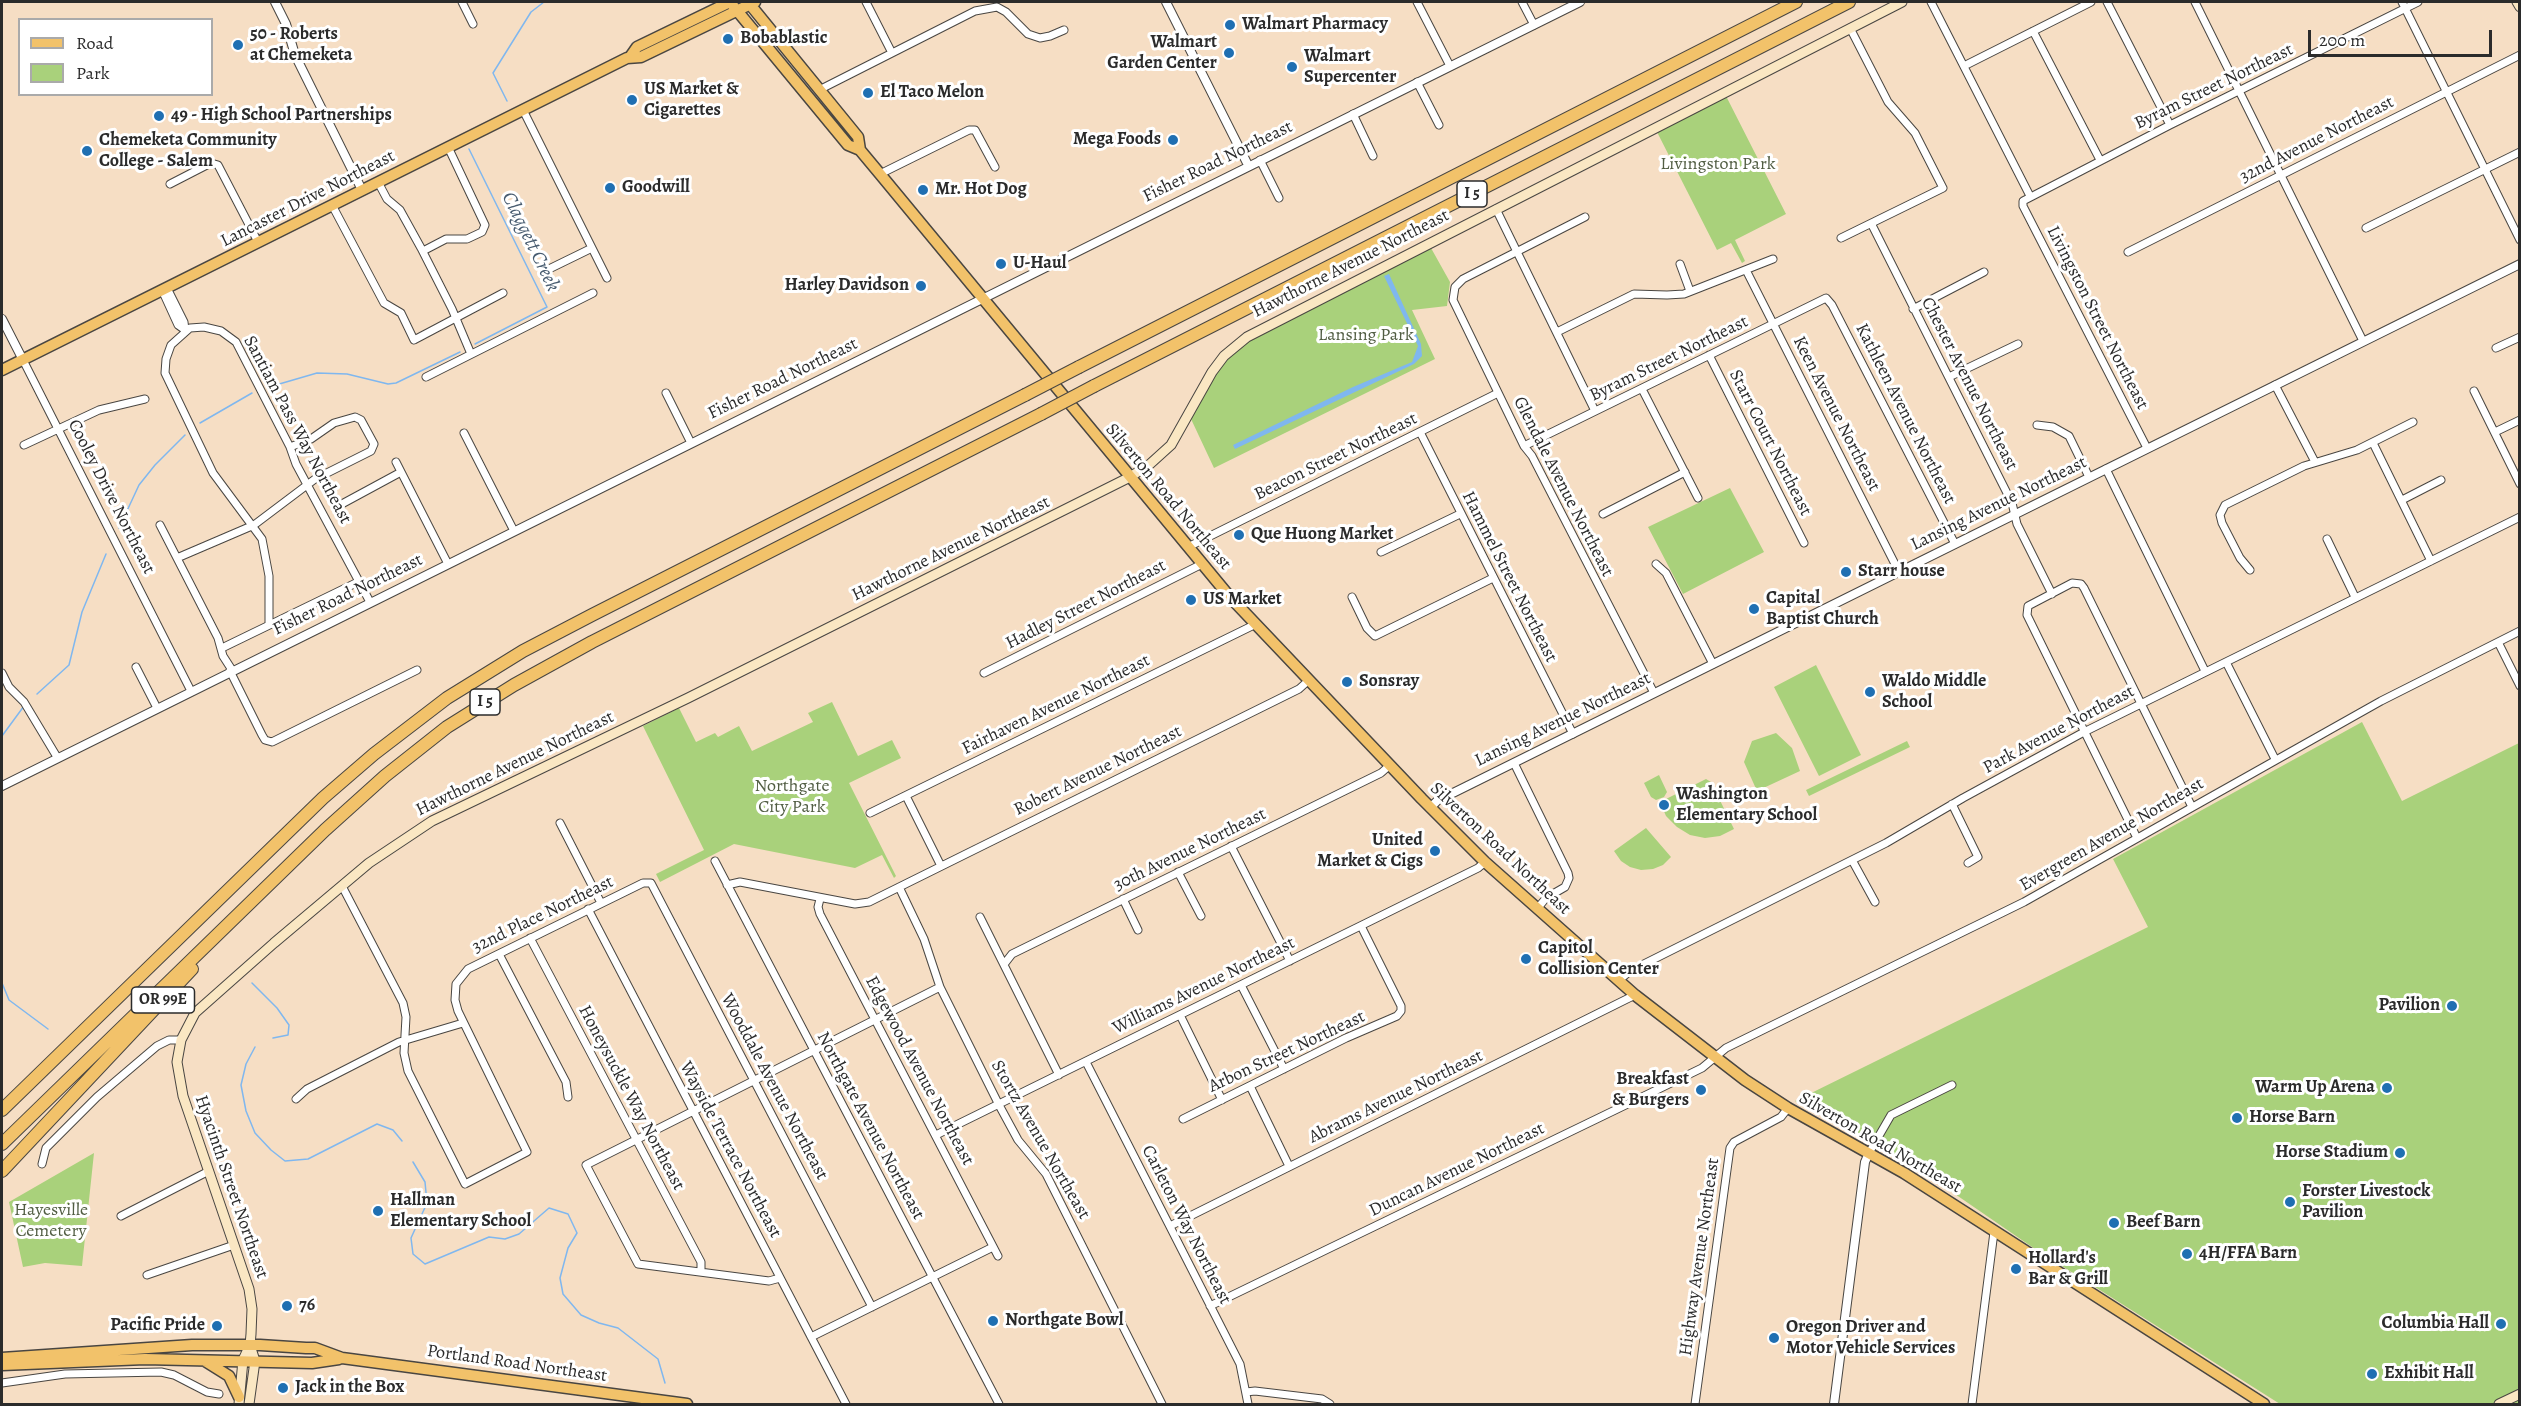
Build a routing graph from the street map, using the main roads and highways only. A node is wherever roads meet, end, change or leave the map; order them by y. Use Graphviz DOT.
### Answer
graph roads {
  1 [pos="751,2"];
  2 [pos="1796,2"];
  3 [pos="1849,2"];
  4 [pos="1902,2"];
  5 [pos="2517,2"];
  6 [pos="732,4"];
  7 [pos="2520,7"];
  8 [pos="860,150"];
  9 [pos="2,370"];
  10 [pos="1130,477"];
  11 [pos="325,830"];
  12 [pos="181,1040"];
  13 [pos="30,1082"];
  14 [pos="2,1105"];
  15 [pos="2,1110"];
  16 [pos="2,1146"];
  17 [pos="2,1171"];
  18 [pos="250,1345"];
  19 [pos="2,1358"];
  20 [pos="342,1358"];
  21 [pos="202,1359"];
  22 [pos="249,1361"];
  23 [pos="2,1365"];
  24 [pos="2520,1394"];
  25 [pos="239,1401"];
  26 [pos="249,1404"];
  27 [pos="687,1404"];
  28 [pos="2264,1404"];
  29 [pos="2499,1404"];
  1 -- 6 [label="main road, Lancaster Drive Northeast"];
  1 -- 8 [label="main road, Silverton Road Northeast"];
  2 -- 13 [label="highway, I 5, bridge"];
  3 -- 11 [label="highway, I 5, bridge"];
  4 -- 10 [label="main road, Hawthorne Avenue Northeast"];
  5 -- 7 [label="main road"];
  6 -- 8 [label="main road, Silverton Road Northeast"];
  6 -- 9 [label="main road, Lancaster Drive Northeast"];
  8 -- 10 [label="main road, Silverton Road Northeast"];
  10 -- 12 [label="main road, Hawthorne Avenue Northeast"];
  10 -- 28 [label="main road, Silverton Road Northeast"];
  11 -- 16 [label="highway, I 5"];
  11 -- 17 [label="highway, OR 99E"];
  12 -- 18 [label="main road, Hyacinth Street Northeast"];
  13 -- 14 [label="highway"];
  13 -- 15 [label="highway, I 5"];
  18 -- 19 [label="main road, Portland Road Northeast"];
  18 -- 20 [label="main road, Portland Road Northeast"];
  18 -- 22 [label="main road, Hyacinth Street Northeast"];
  20 -- 22 [label="main road, Portland Road Northeast"];
  20 -- 27 [label="main road, Portland Road Northeast"];
  21 -- 22 [label="main road, Portland Road Northeast"];
  21 -- 23 [label="main road, Portland Road Northeast"];
  21 -- 25 [label="main road"];
  22 -- 25 [label="main road, Hyacinth Street Northeast"];
  22 -- 26 [label="main road, Hyacinth Street Northeast"];
  24 -- 29 [label="main road"];
}
